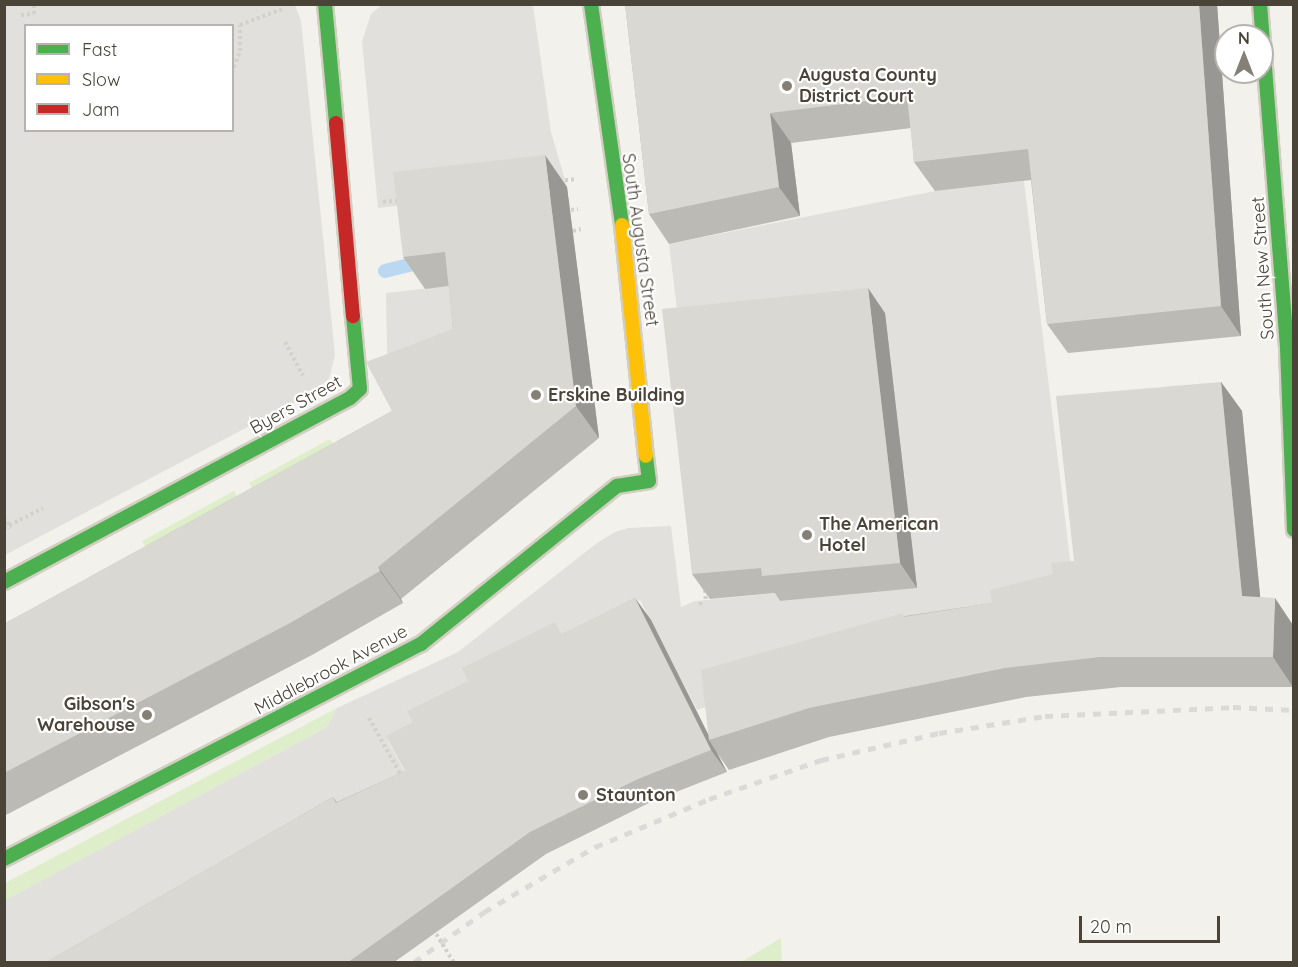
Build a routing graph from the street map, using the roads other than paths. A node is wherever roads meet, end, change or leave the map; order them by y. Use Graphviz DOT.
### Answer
graph roads {
  1 [pos="325,4"];
  2 [pos="591,4"];
  3 [pos="1260,4"];
  4 [pos="649,481"];
  5 [pos="1293,530"];
  6 [pos="4,582"];
  7 [pos="4,859"];
  1 -- 6 [label="street, Byers Street"];
  2 -- 4 [label="street, South Augusta Street"];
  3 -- 5 [label="street, South New Street"];
  4 -- 7 [label="street, Middlebrook Avenue"];
}
